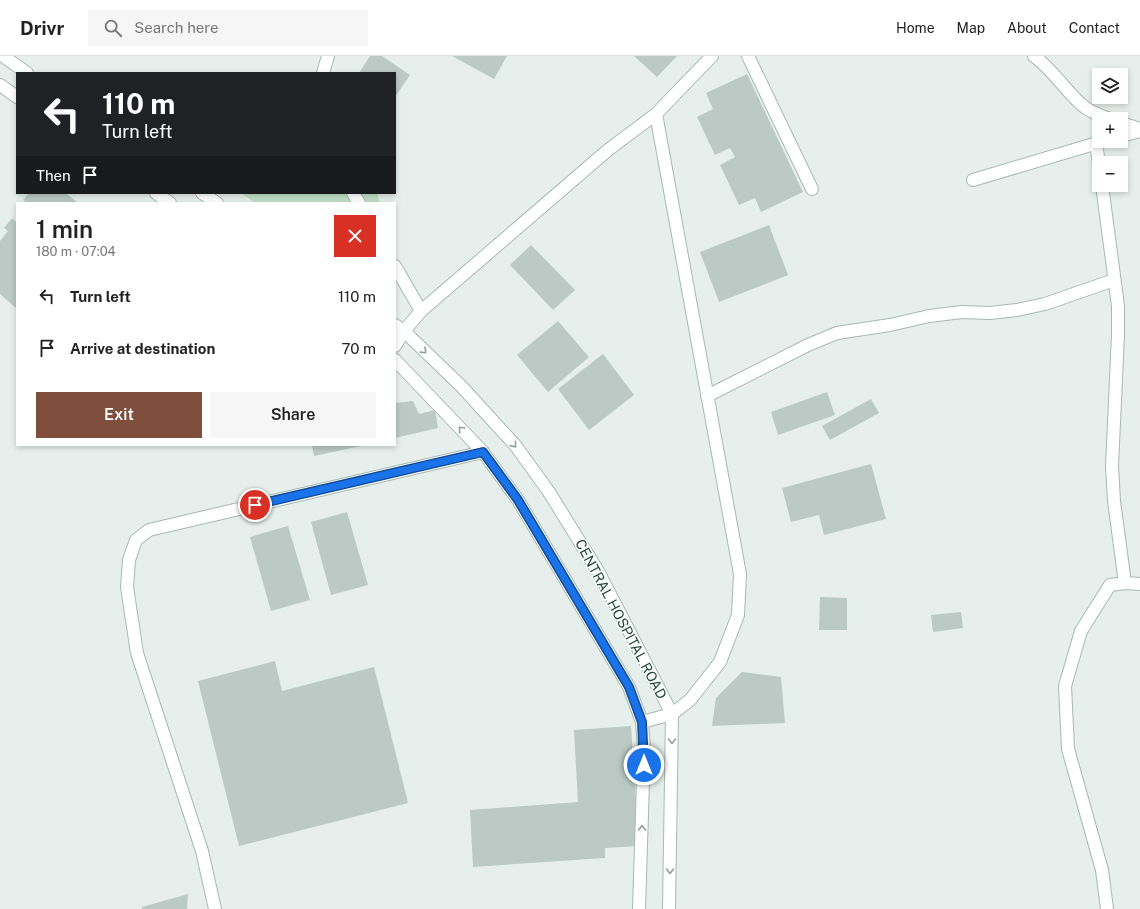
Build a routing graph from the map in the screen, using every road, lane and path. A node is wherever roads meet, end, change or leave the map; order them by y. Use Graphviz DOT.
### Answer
graph roads {
  1 [pos="3,56"];
  2 [pos="328,56"];
  3 [pos="712,56"];
  4 [pos="748,56"];
  5 [pos="1034,56"];
  6 [pos="26,72"];
  7 [pos="323,72"];
  8 [pos="0,85"];
  9 [pos="16,96"];
  10 [pos="1093,112"];
  11 [pos="656,114"];
  12 [pos="1128,126"];
  13 [pos="1140,130"];
  14 [pos="1128,134"];
  15 [pos="1092,144"];
  16 [pos="973,180"];
  17 [pos="812,189"];
  18 [pos="1103,192"];
  19 [pos="157,194"];
  20 [pos="204,194"];
  21 [pos="169,202"];
  22 [pos="216,202"];
  23 [pos="396,268"];
  24 [pos="1114,280"];
  25 [pos="421,312"];
  26 [pos="400,328"];
  27 [pos="396,342"];
  28 [pos="396,361"];
  29 [pos="708,396"];
  30 [pos="483,452"];
  31 [pos="1125,582"];
  32 [pos="1140,584"];
  33 [pos="672,714"];
  34 [pos="642,722"];
  35 [pos="215,909"];
  36 [pos="639,909"];
  37 [pos="669,909"];
  38 [pos="1108,909"];
  1 -- 6 [label="street"];
  2 -- 7 [label="street"];
  3 -- 11 [label="street"];
  4 -- 17 [label="street"];
  5 -- 10 [label="street"];
  8 -- 9 [label="street"];
  11 -- 25 [label="street"];
  11 -- 29 [label="street"];
  12 -- 13 [label="street"];
  13 -- 14 [label="street"];
  15 -- 16 [label="street"];
  18 -- 24 [label="street"];
  19 -- 21 [label="street"];
  20 -- 22 [label="street"];
  23 -- 25 [label="street"];
  24 -- 29 [label="street"];
  24 -- 31 [label="street"];
  25 -- 26 [label="street"];
  26 -- 27 [label="street"];
  26 -- 33 [label="street, CENTRAL HOSPITAL ROAD, one-way"];
  30 -- 28 [label="street, CENTRAL HOSPITAL ROAD, one-way"];
  29 -- 33 [label="street"];
  30 -- 34 [label="street, CENTRAL HOSPITAL ROAD"];
  30 -- 35 [label="street"];
  31 -- 32 [label="street"];
  31 -- 38 [label="street"];
  33 -- 34 [label="street"];
  33 -- 37 [label="street, CENTRAL HOSPITAL ROAD, one-way"];
  36 -- 34 [label="street, CENTRAL HOSPITAL ROAD, one-way"];
}
